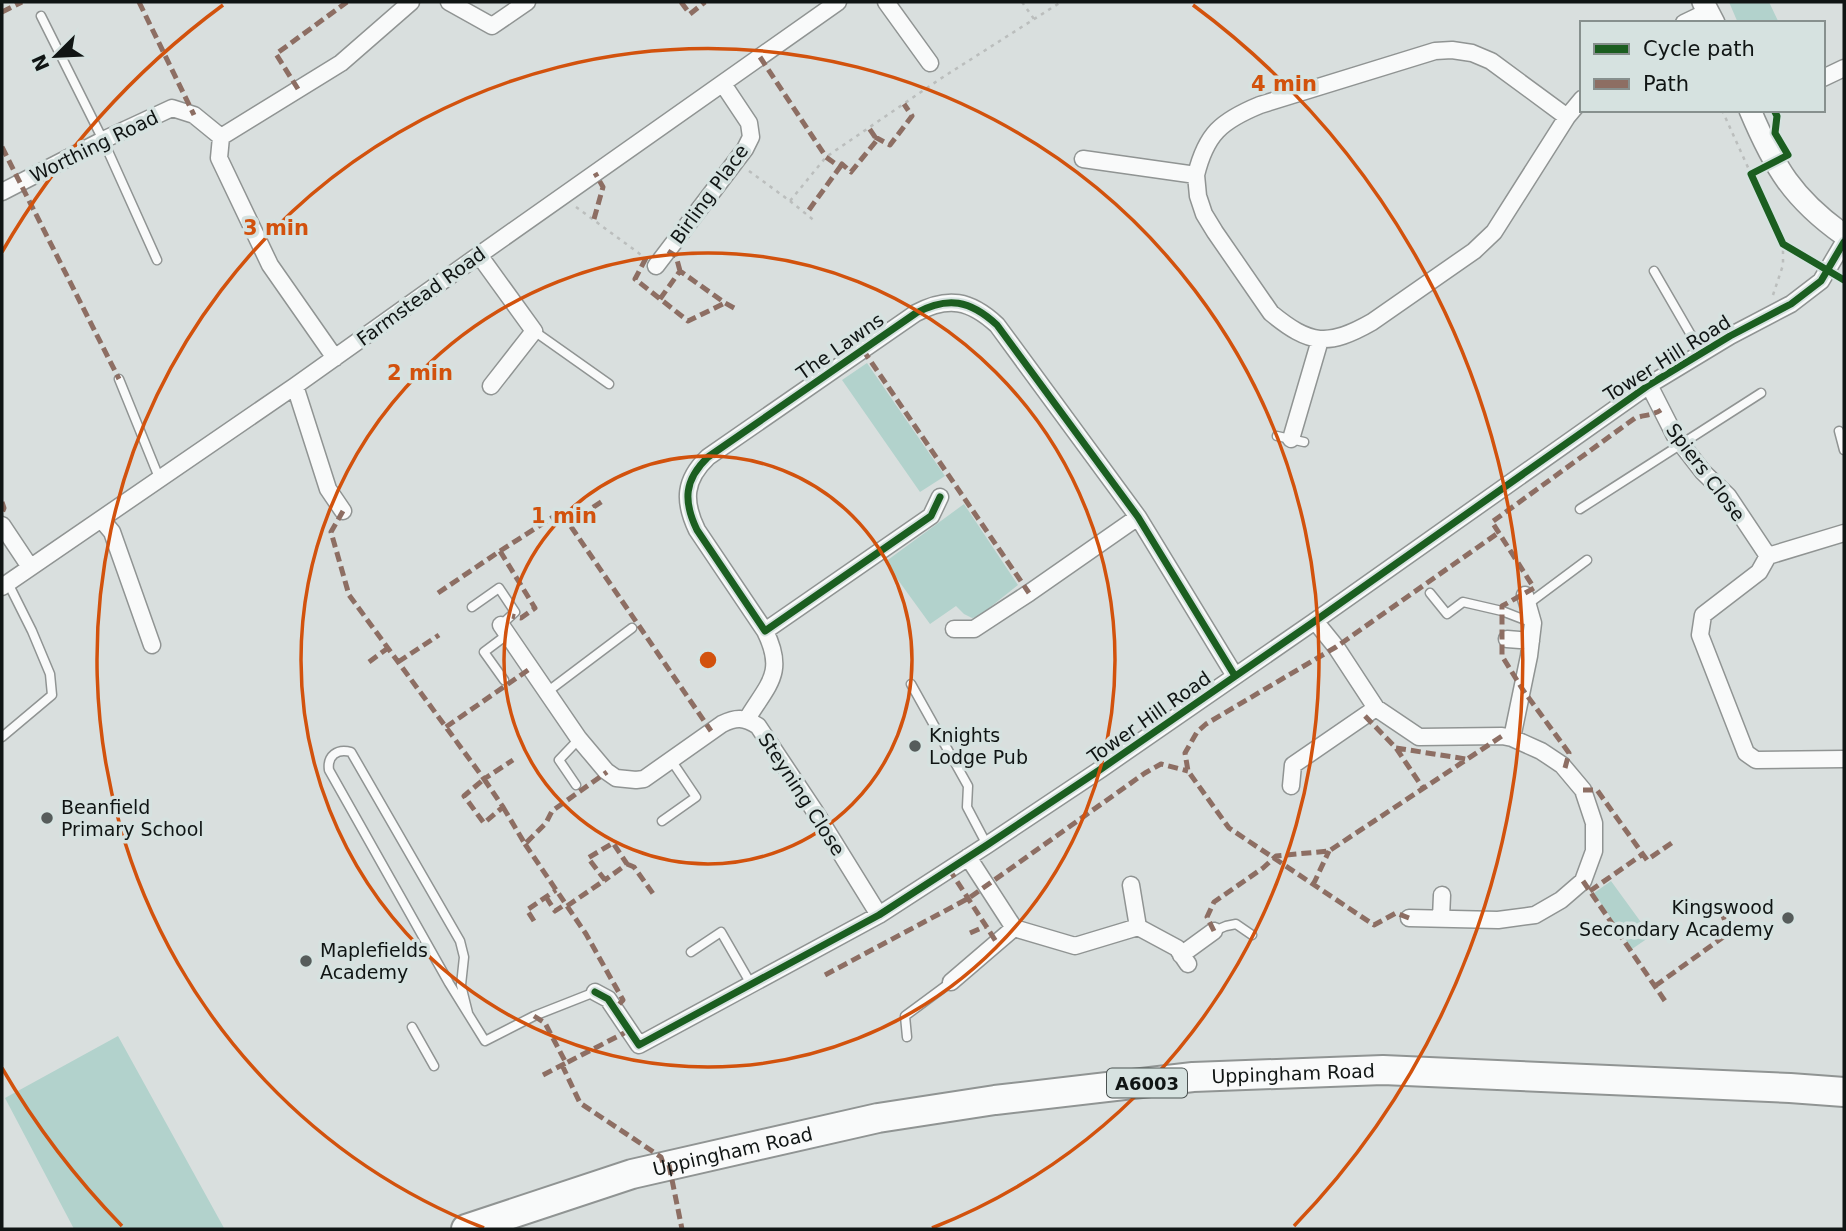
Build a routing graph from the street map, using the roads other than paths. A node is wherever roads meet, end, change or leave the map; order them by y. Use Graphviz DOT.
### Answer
graph roads {
  1 [pos="411,2"];
  2 [pos="449,2"];
  3 [pos="527,2"];
  4 [pos="838,2"];
  5 [pos="886,2"];
  6 [pos="1709,12"];
  7 [pos="41,16"];
  8 [pos="1689,21"];
  9 [pos="930,63"];
  10 [pos="1844,68"];
  11 [pos="1825,77"];
  12 [pos="723,84"];
  13 [pos="1580,101"];
  14 [pos="1753,112"];
  15 [pos="1567,117"];
  16 [pos="221,137"];
  17 [pos="103,140"];
  18 [pos="1083,159"];
  19 [pos="1196,175"];
  20 [pos="2,192"];
  21 [pos="1844,235"];
  22 [pos="1844,242"];
  23 [pos="479,255"];
  24 [pos="157,260"];
  25 [pos="656,266"];
  26 [pos="1654,271"];
  27 [pos="534,331"];
  28 [pos="1320,340"];
  29 [pos="1702,354"];
  30 [pos="335,358"];
  31 [pos="119,379"];
  32 [pos="609,384"];
  33 [pos="1649,385"];
  34 [pos="295,386"];
  35 [pos="491,386"];
  36 [pos="1761,393"];
  37 [pos="1839,431"];
  38 [pos="1291,439"];
  39 [pos="1682,445"];
  40 [pos="1844,450"];
  41 [pos="160,480"];
  42 [pos="940,497"];
  43 [pos="1580,509"];
  44 [pos="343,511"];
  45 [pos="1138,517"];
  46 [pos="101,519"];
  47 [pos="2,525"];
  48 [pos="1844,533"];
  49 [pos="1768,556"];
  50 [pos="1587,560"];
  51 [pos="30,567"];
  52 [pos="5,585"];
  53 [pos="1430,593"];
  54 [pos="1526,599"];
  55 [pos="472,607"];
  56 [pos="1315,621"];
  57 [pos="1533,623"];
  58 [pos="632,628"];
  59 [pos="954,629"];
  60 [pos="504,630"];
  61 [pos="765,631"];
  62 [pos="1507,639"];
  63 [pos="1531,641"];
  64 [pos="152,645"];
  65 [pos="1235,676"];
  66 [pos="504,680"];
  67 [pos="911,684"];
  68 [pos="547,692"];
  69 [pos="1376,708"];
  70 [pos="747,719"];
  71 [pos="2,737"];
  72 [pos="1512,738"];
  73 [pos="579,739"];
  74 [pos="1844,759"];
  75 [pos="671,760"];
  76 [pos="576,785"];
  77 [pos="1291,786"];
  78 [pos="662,821"];
  79 [pos="987,845"];
  80 [pos="968,857"];
  81 [pos="1131,885"];
  82 [pos="1442,895"];
  83 [pos="879,915"];
  84 [pos="1409,918"];
  85 [pos="1441,918"];
  86 [pos="1138,927"];
  87 [pos="1014,928"];
  88 [pos="1214,931"];
  89 [pos="1252,934"];
  90 [pos="691,952"];
  91 [pos="951,982"];
  92 [pos="751,984"];
  93 [pos="595,992"];
  94 [pos="468,1013"];
  95 [pos="412,1027"];
  96 [pos="907,1037"];
  97 [pos="434,1066"];
  98 [pos="1844,1093"];
  99 [pos="466,1229"];
  1 -- 16 [label="street"];
  2 -- 3 [label="street"];
  4 -- 12 [label="street, Farmstead Road"];
  5 -- 9 [label="street"];
  6 -- 8 [label="street"];
  7 -- 17 [label="lane"];
  10 -- 11 [label="street"];
  12 -- 23 [label="street, Farmstead Road"];
  12 -- 25 [label="street, Birling Place"];
  13 -- 15 [label="street"];
  14 -- 21 [label="street"];
  15 -- 19 [label="street"];
  15 -- 28 [label="street"];
  16 -- 17 [label="street, Worthing Road"];
  16 -- 30 [label="street"];
  17 -- 20 [label="street, Worthing Road"];
  17 -- 24 [label="lane"];
  18 -- 19 [label="street"];
  19 -- 28 [label="street"];
  22 -- 29 [label="street, Tower Hill Road"];
  23 -- 27 [label="street"];
  23 -- 30 [label="street, Farmstead Road"];
  26 -- 29 [label="lane"];
  27 -- 32 [label="lane"];
  27 -- 35 [label="street"];
  28 -- 38 [label="street"];
  29 -- 33 [label="street, Tower Hill Road"];
  30 -- 34 [label="street, Farmstead Road"];
  31 -- 41 [label="lane"];
  33 -- 39 [label="street, Spiers Close"];
  33 -- 56 [label="street, Tower Hill Road"];
  34 -- 41 [label="street, Farmstead Road"];
  34 -- 44 [label="street"];
  36 -- 39 [label="lane"];
  37 -- 40 [label="lane"];
  39 -- 43 [label="lane"];
  39 -- 49 [label="street, Spiers Close"];
  41 -- 46 [label="street, Farmstead Road"];
  42 -- 61 [label="street"];
  45 -- 59 [label="street"];
  45 -- 61 [label="street, The Lawns"];
  45 -- 65 [label="street, The Lawns"];
  46 -- 51 [label="street, Farmstead Road"];
  46 -- 64 [label="street"];
  47 -- 51 [label="street"];
  48 -- 49 [label="street"];
  49 -- 74 [label="street"];
  50 -- 54 [label="lane"];
  51 -- 52 [label="street, Farmstead Road"];
  52 -- 71 [label="lane"];
  53 -- 57 [label="lane"];
  54 -- 57 [label="street"];
  55 -- 60 [label="lane"];
  56 -- 65 [label="street, Tower Hill Road"];
  56 -- 69 [label="street"];
  57 -- 63 [label="street"];
  58 -- 68 [label="lane"];
  60 -- 66 [label="lane"];
  60 -- 68 [label="street, Steyning Close"];
  61 -- 70 [label="street, The Lawns"];
  62 -- 63 [label="street"];
  63 -- 72 [label="street"];
  65 -- 79 [label="street, Tower Hill Road"];
  67 -- 79 [label="lane"];
  68 -- 73 [label="street, Steyning Close"];
  69 -- 72 [label="street"];
  69 -- 77 [label="street"];
  70 -- 75 [label="street, Steyning Close"];
  70 -- 83 [label="street, Steyning Close"];
  72 -- 85 [label="street"];
  73 -- 75 [label="street, Steyning Close"];
  73 -- 76 [label="lane"];
  75 -- 78 [label="lane"];
  79 -- 80 [label="street, Tower Hill Road"];
  80 -- 83 [label="street, Tower Hill Road"];
  80 -- 87 [label="street"];
  81 -- 86 [label="street"];
  82 -- 85 [label="street"];
  83 -- 92 [label="street, Tower Hill Road"];
  84 -- 85 [label="street"];
  86 -- 87 [label="street"];
  86 -- 88 [label="street"];
  87 -- 91 [label="street"];
  88 -- 89 [label="lane"];
  90 -- 92 [label="lane"];
  91 -- 96 [label="lane"];
  92 -- 93 [label="street, Tower Hill Road"];
  93 -- 94 [label="lane"];
  94 -- 94 [label="lane"];
  95 -- 97 [label="lane"];
  98 -- 99 [label="highway, Uppingham Road / A6003"];
}
